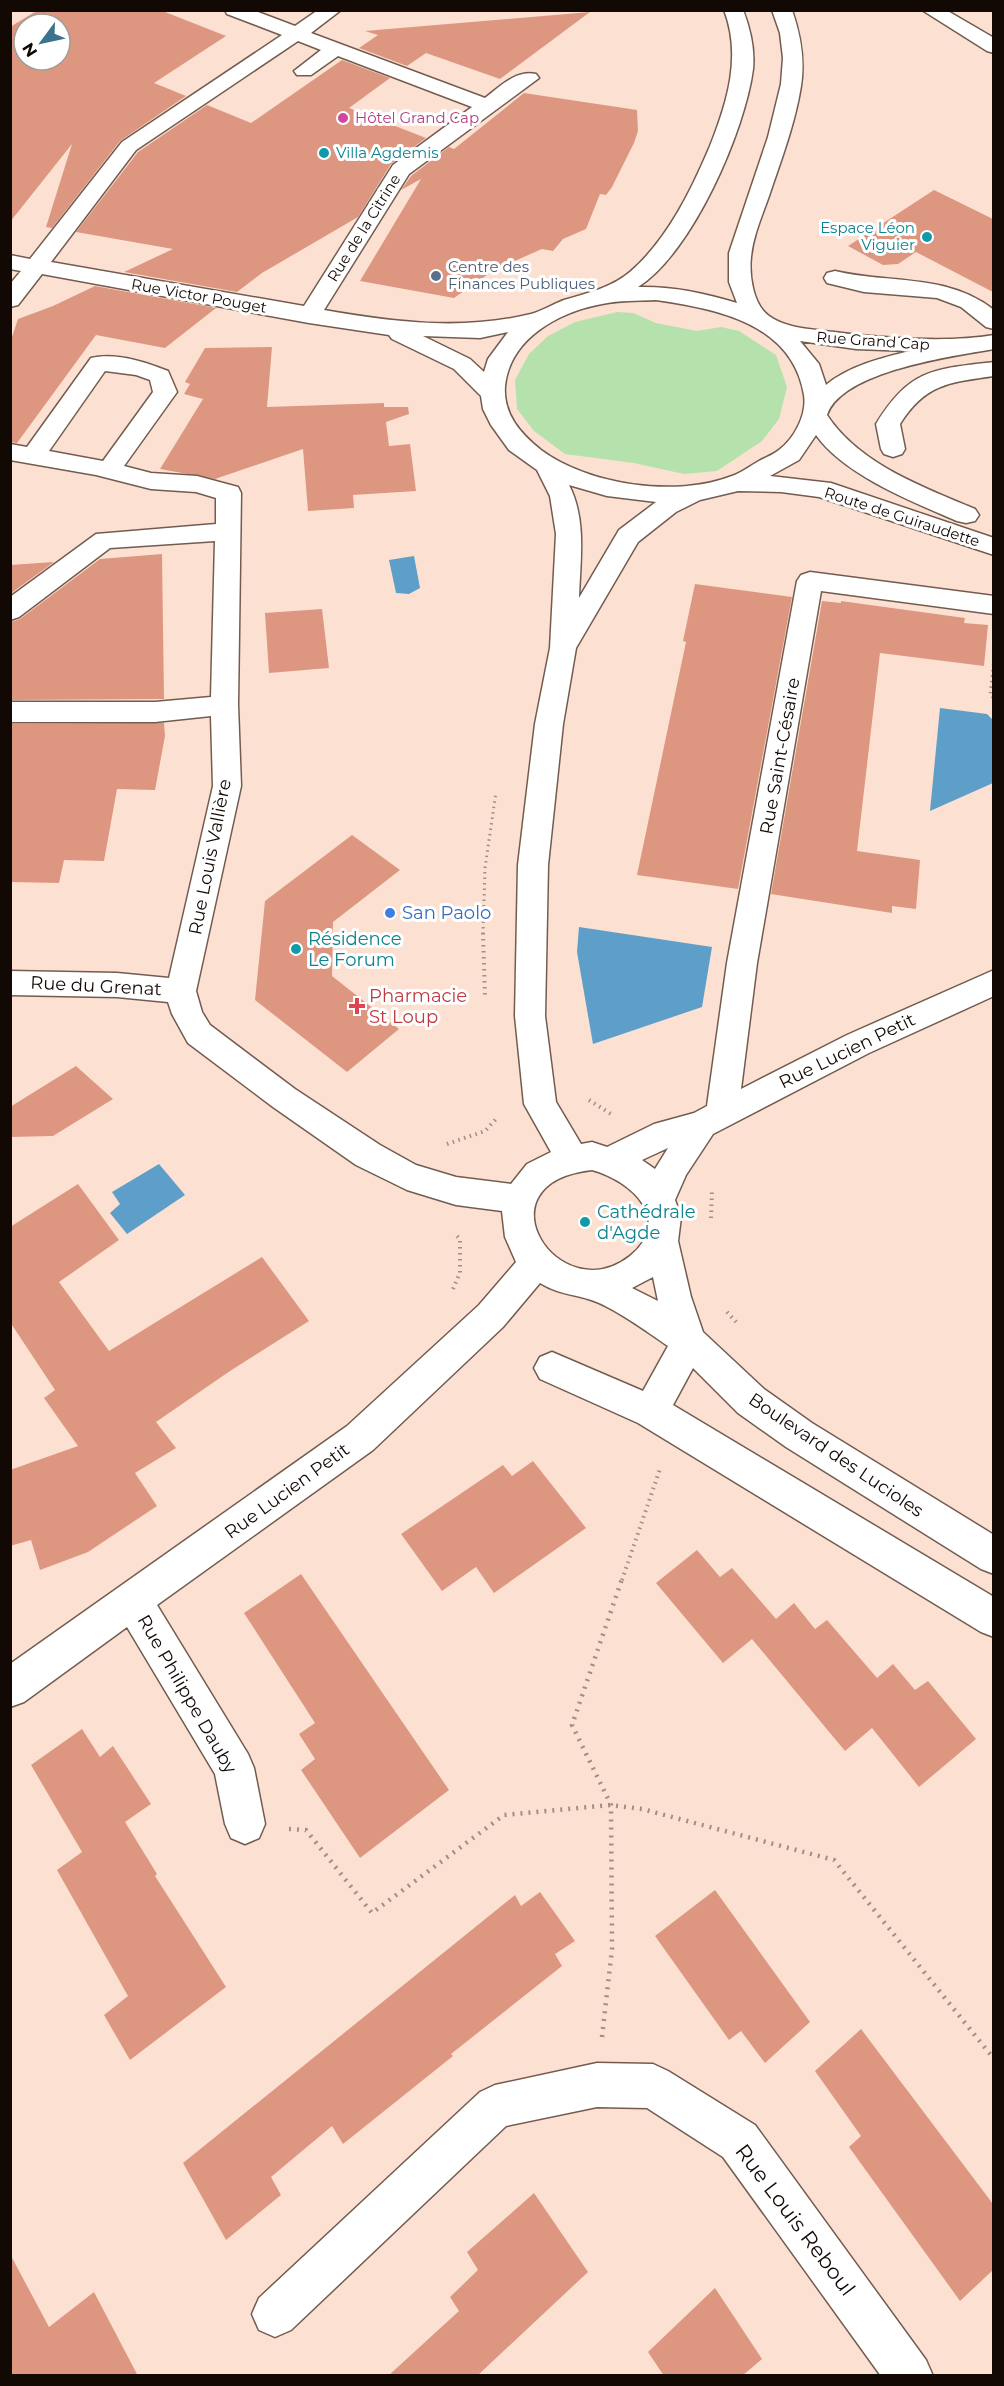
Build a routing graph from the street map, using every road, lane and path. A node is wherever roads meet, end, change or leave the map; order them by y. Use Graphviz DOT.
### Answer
graph roads {
  1 [pos="234,10"];
  2 [pos="332,10"];
  3 [pos="733,10"];
  4 [pos="782,10"];
  5 [pos="931,10"];
  6 [pos="297,34"];
  7 [pos="993,47"];
  8 [pos="336,49"];
  9 [pos="304,72"];
  10 [pos="529,78"];
  11 [pos="487,105"];
  12 [pos="10,262"];
  13 [pos="36,267"];
  14 [pos="835,278"];
  15 [pos="602,297"];
  16 [pos="10,300"];
  17 [pos="309,315"];
  18 [pos="539,320"];
  19 [pos="993,322"];
  20 [pos="767,325"];
  21 [pos="388,327"];
  22 [pos="993,342"];
  23 [pos="970,346"];
  24 [pos="993,369"];
  25 [pos="492,393"];
  26 [pos="816,410"];
  27 [pos="893,449"];
  28 [pos="22,454"];
  29 [pos="548,466"];
  30 [pos="109,470"];
  31 [pos="738,483"];
  32 [pos="697,492"];
  33 [pos="993,525"];
  34 [pos="228,532"];
  35 [pos="993,547"];
  36 [pos="993,605"];
  37 [pos="10,611"];
  38 [pos="563,648"];
  39 [pos="993,659"];
  40 [pos="993,698"];
  41 [pos="224,705"];
  42 [pos="10,712"];
  43 [pos="993,982"];
  44 [pos="10,983"];
  45 [pos="181,991"];
  46 [pos="585,1091"];
  47 [pos="617,1118"];
  48 [pos="712,1119"];
  49 [pos="572,1158"];
  50 [pos="613,1159"];
  51 [pos="660,1198"];
  52 [pos="521,1199"];
  53 [pos="710,1228"];
  54 [pos="662,1242"];
  55 [pos="537,1262"];
  56 [pos="595,1285"];
  57 [pos="722,1302"];
  58 [pos="741,1327"];
  59 [pos="689,1341"];
  60 [pos="552,1368"];
  61 [pos="663,1418"];
  62 [pos="993,1556"];
  63 [pos="133,1601"];
  64 [pos="993,1619"];
  65 [pos="10,1689"];
  66 [pos="611,1805"];
  67 [pos="245,1824"];
  68 [pos="993,2059"];
  69 [pos="597,2085"];
  70 [pos="275,2314"];
  71 [pos="910,2376"];
  1 -- 6 [label="street"];
  2 -- 6 [label="street"];
  3 -- 15 [label="street"];
  4 -- 20 [label="street"];
  5 -- 7 [label="street"];
  6 -- 8 [label="street"];
  6 -- 13 [label="street"];
  8 -- 9 [label="street"];
  8 -- 11 [label="street"];
  10 -- 11 [label="street, Rue de la Citrine"];
  11 -- 17 [label="street, Rue de la Citrine"];
  12 -- 13 [label="street, Rue Victor Pouget"];
  13 -- 16 [label="street"];
  13 -- 17 [label="street, Rue Victor Pouget"];
  14 -- 19 [label="street"];
  15 -- 18 [label="street"];
  15 -- 20 [label="street"];
  17 -- 21 [label="street, Rue Victor Pouget"];
  18 -- 21 [label="street, Rue Victor Pouget"];
  18 -- 25 [label="street"];
  20 -- 23 [label="street, Rue Grand Cap"];
  20 -- 26 [label="street"];
  21 -- 25 [label="street, Rue Victor Pouget"];
  22 -- 23 [label="street, Rue Grand Cap"];
  23 -- 26 [label="street, Rue Grand Cap"];
  24 -- 27 [label="street"];
  25 -- 29 [label="street"];
  26 -- 31 [label="street, Rue Grand Cap"];
  26 -- 33 [label="street, Route de Guiraudette"];
  28 -- 30 [label="street, Rue Louis Vallière"];
  28 -- 30 [label="street"];
  29 -- 32 [label="street"];
  29 -- 38 [label="street"];
  30 -- 34 [label="street, Rue Louis Vallière"];
  31 -- 32 [label="street"];
  31 -- 35 [label="street, Route de Guiraudette"];
  32 -- 38 [label="street"];
  34 -- 37 [label="street"];
  34 -- 41 [label="street, Rue Louis Vallière"];
  36 -- 48 [label="street, Rue Saint-Césaire"];
  38 -- 49 [label="street"];
  39 -- 40 [label="path"];
  41 -- 42 [label="street"];
  41 -- 45 [label="street, Rue Louis Vallière"];
  43 -- 48 [label="street, Rue Lucien Petit"];
  44 -- 45 [label="street, Rue du Grenat"];
  45 -- 52 [label="street"];
  46 -- 47 [label="path"];
  48 -- 50 [label="street, Rue Lucien Petit"];
  48 -- 51 [label="street, Rue Lucien Petit"];
  48 -- 53 [label="path"];
  49 -- 50 [label="street"];
  49 -- 52 [label="street"];
  50 -- 51 [label="street"];
  51 -- 54 [label="street"];
  52 -- 55 [label="street"];
  54 -- 56 [label="street"];
  54 -- 59 [label="street, Boulevard des Lucioles"];
  55 -- 56 [label="street"];
  55 -- 63 [label="street, Rue Lucien Petit"];
  56 -- 59 [label="street, Boulevard des Lucioles"];
  57 -- 58 [label="path"];
  59 -- 61 [label="street"];
  59 -- 62 [label="street, Boulevard des Lucioles"];
  60 -- 61 [label="street"];
  61 -- 64 [label="street"];
  61 -- 66 [label="path"];
  63 -- 65 [label="street, Rue Lucien Petit"];
  63 -- 67 [label="street, Rue Philippe Dauby"];
  66 -- 67 [label="path"];
  66 -- 68 [label="path"];
  66 -- 69 [label="path"];
  69 -- 70 [label="street, Rue Louis Reboul"];
  69 -- 71 [label="street, Rue Louis Reboul"];
}
